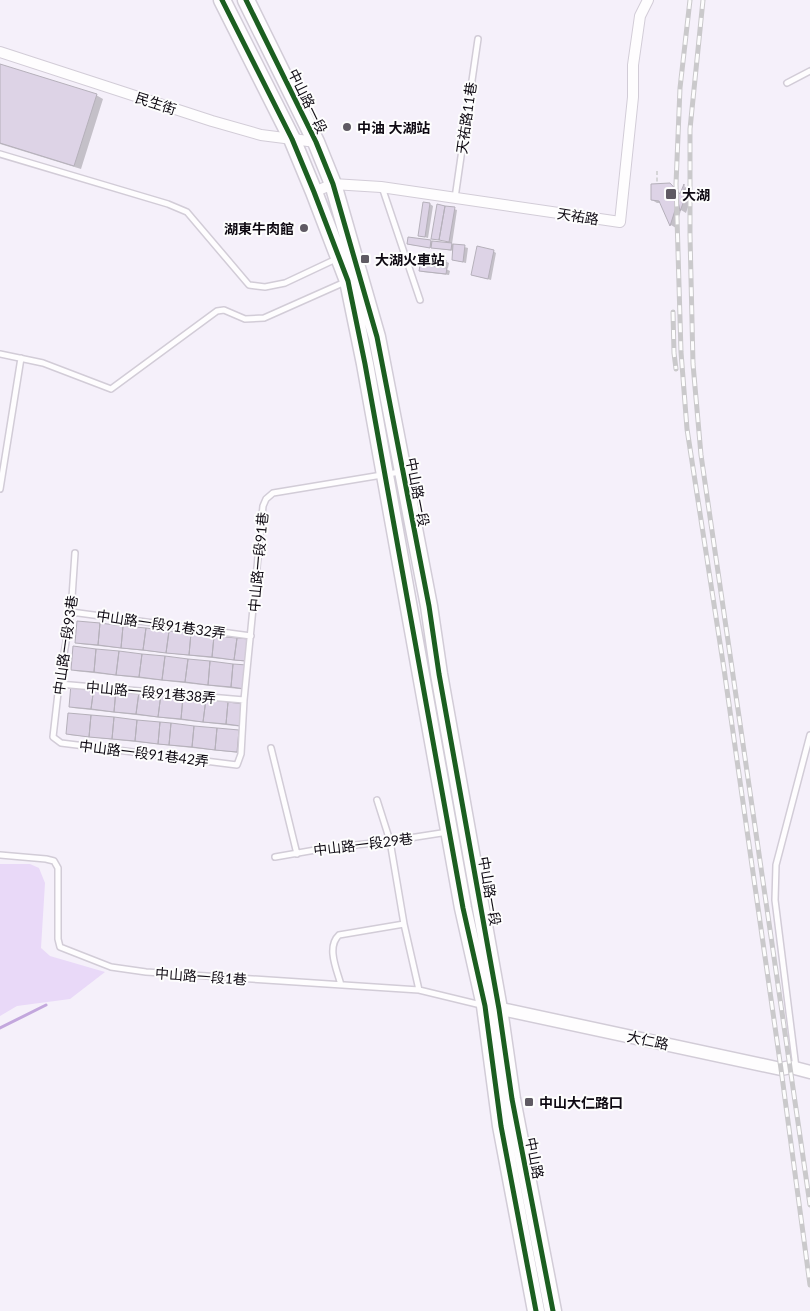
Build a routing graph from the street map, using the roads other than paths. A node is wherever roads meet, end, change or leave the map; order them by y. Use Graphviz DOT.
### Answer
graph roads {
  1 [pos="222,0"];
  2 [pos="246,0"];
  3 [pos="648,0"];
  4 [pos="478,39"];
  5 [pos="0,52"];
  6 [pos="810,71"];
  7 [pos="787,83"];
  8 [pos="292,139"];
  9 [pos="316,142"];
  10 [pos="0,154"];
  11 [pos="332,184"];
  12 [pos="381,187"];
  13 [pos="314,192"];
  14 [pos="455,198"];
  15 [pos="339,258"];
  16 [pos="348,281"];
  17 [pos="420,300"];
  18 [pos="0,354"];
  19 [pos="21,358"];
  20 [pos="403,472"];
  21 [pos="385,475"];
  22 [pos="0,489"];
  23 [pos="75,553"];
  24 [pos="71,612"];
  25 [pos="251,636"];
  26 [pos="59,684"];
  27 [pos="244,700"];
  28 [pos="810,734"];
  29 [pos="53,737"];
  30 [pos="271,748"];
  31 [pos="237,765"];
  32 [pos="377,800"];
  33 [pos="450,832"];
  34 [pos="390,842"];
  35 [pos="297,854"];
  36 [pos="0,855"];
  37 [pos="275,857"];
  38 [pos="404,924"];
  39 [pos="341,985"];
  40 [pos="419,990"];
  41 [pos="492,1007"];
  42 [pos="796,1069"];
  43 [pos="810,1072"];
  44 [pos="536,1311"];
  45 [pos="553,1311"];
  1 -- 8 [label="main road, 中山路一段"];
  2 -- 9 [label="main road, 中山路一段"];
  3 -- 14 [label="street, 天祐路"];
  4 -- 14 [label="lane, 天祐路11巷"];
  5 -- 8 [label="street, 民生街"];
  6 -- 7 [label="lane"];
  8 -- 9 [label="street, 民生街"];
  8 -- 13 [label="main road, 中山路一段"];
  9 -- 11 [label="main road, 中山路一段"];
  10 -- 15 [label="lane"];
  11 -- 12 [label="street, 天祐路"];
  11 -- 13 [label="street, 天祐路"];
  11 -- 20 [label="main road, 中山路一段"];
  12 -- 14 [label="street, 天祐路"];
  12 -- 17 [label="lane"];
  13 -- 15 [label="main road, 中山路一段"];
  15 -- 16 [label="main road, 中山路一段"];
  16 -- 19 [label="lane"];
  16 -- 21 [label="main road, 中山路一段"];
  18 -- 19 [label="lane"];
  19 -- 22 [label="lane"];
  20 -- 21 [label="lane, 中山路一段91巷"];
  20 -- 41 [label="main road, 中山路一段"];
  21 -- 25 [label="lane, 中山路一段91巷"];
  21 -- 33 [label="main road, 中山路一段"];
  23 -- 24 [label="lane, 中山路一段93巷"];
  24 -- 25 [label="lane, 中山路一段91巷32弄"];
  24 -- 26 [label="lane, 中山路一段93巷"];
  25 -- 27 [label="lane, 中山路一段91巷"];
  26 -- 27 [label="lane, 中山路一段91巷38弄"];
  26 -- 29 [label="lane, 中山路一段93巷"];
  27 -- 31 [label="lane, 中山路一段91巷"];
  28 -- 42 [label="lane"];
  29 -- 31 [label="lane, 中山路一段91巷42弄"];
  30 -- 35 [label="lane"];
  32 -- 34 [label="lane"];
  33 -- 34 [label="lane, 中山路一段29巷"];
  33 -- 41 [label="main road, 中山路一段"];
  34 -- 35 [label="lane, 中山路一段29巷"];
  34 -- 38 [label="lane"];
  35 -- 37 [label="lane, 中山路一段29巷"];
  36 -- 39 [label="lane, 中山路一段1巷"];
  38 -- 39 [label="lane"];
  38 -- 40 [label="lane"];
  39 -- 40 [label="lane, 中山路一段1巷"];
  40 -- 41 [label="lane, 中山路一段1巷"];
  41 -- 42 [label="street, 大仁路"];
  41 -- 44 [label="main road, 中山路"];
  41 -- 45 [label="main road, 中山路"];
  42 -- 43 [label="street, 大仁路"];
}
